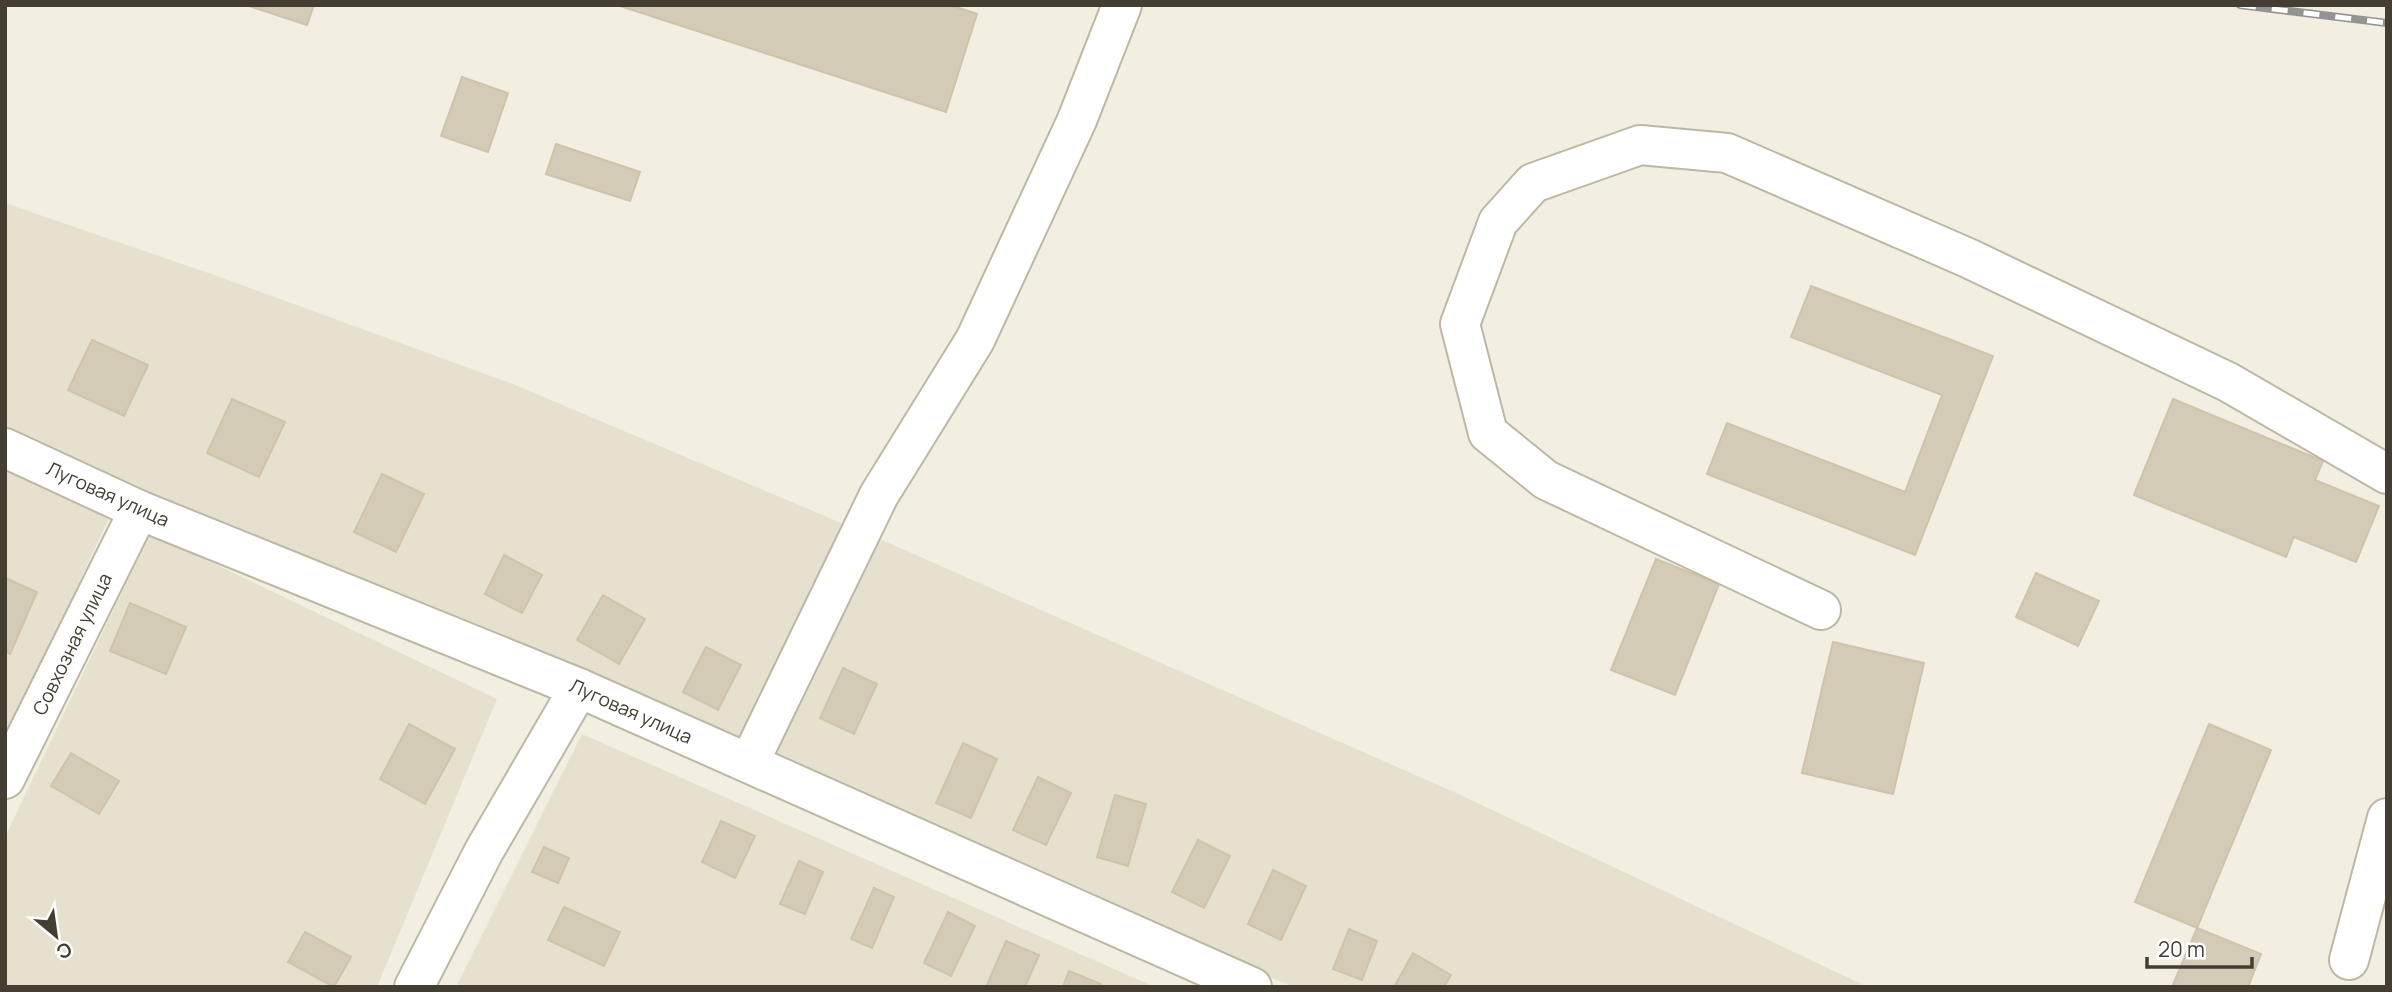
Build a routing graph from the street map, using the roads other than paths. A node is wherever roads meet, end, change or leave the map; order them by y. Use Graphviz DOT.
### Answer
graph roads {
  1 [pos="1122,5"];
  2 [pos="5,448"];
  3 [pos="2387,474"];
  4 [pos="139,510"];
  5 [pos="1821,610"];
  6 [pos="579,688"];
  7 [pos="749,763"];
  8 [pos="5,779"];
  9 [pos="2387,818"];
  10 [pos="2349,960"];
  11 [pos="414,987"];
  12 [pos="1252,987"];
  1 -- 7 [label="street"];
  2 -- 4 [label="street, Луговая улица"];
  3 -- 5 [label="street"];
  4 -- 6 [label="street, Луговая улица"];
  4 -- 8 [label="street, Совхозная улица"];
  6 -- 7 [label="street, Луговая улица"];
  6 -- 11 [label="street"];
  7 -- 12 [label="street, Луговая улица"];
  9 -- 10 [label="street"];
}
